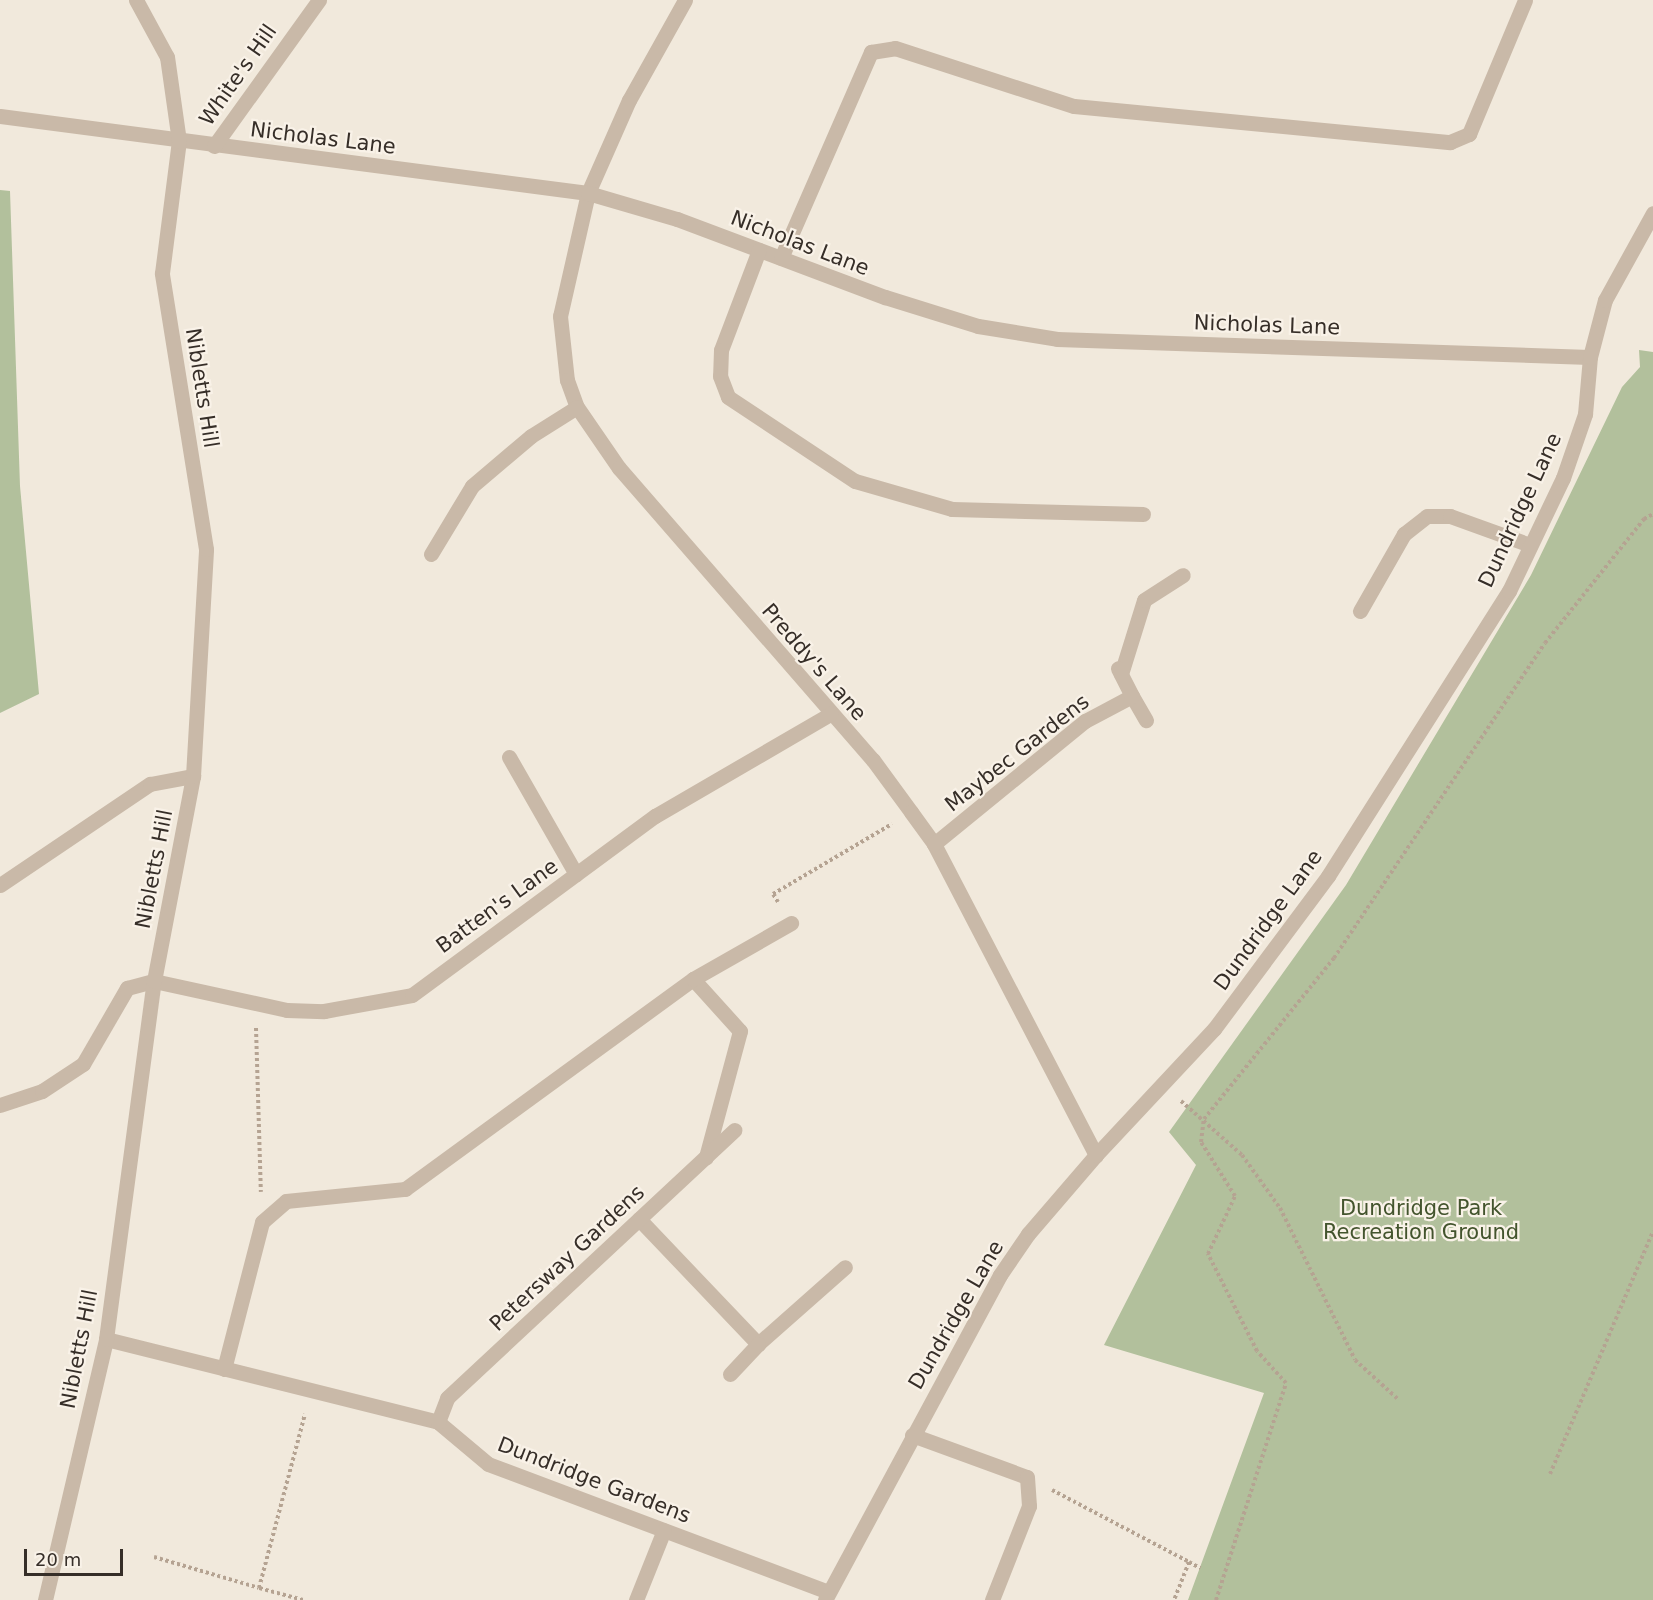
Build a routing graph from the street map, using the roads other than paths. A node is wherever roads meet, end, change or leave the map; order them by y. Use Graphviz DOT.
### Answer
graph roads {
  1 [pos="136,0"];
  2 [pos="319,0"];
  3 [pos="685,0"];
  4 [pos="1525,0"];
  5 [pos="0,116"];
  6 [pos="180,141"];
  7 [pos="214,146"];
  8 [pos="588,193"];
  9 [pos="1653,213"];
  10 [pos="759,250"];
  11 [pos="781,258"];
  12 [pos="1590,357"];
  13 [pos="577,407"];
  14 [pos="1143,514"];
  15 [pos="1530,545"];
  16 [pos="431,554"];
  17 [pos="1183,574"];
  18 [pos="1360,610"];
  19 [pos="1132,696"];
  20 [pos="830,714"];
  21 [pos="1146,720"];
  22 [pos="509,757"];
  23 [pos="193,777"];
  24 [pos="934,844"];
  25 [pos="576,874"];
  26 [pos="0,885"];
  27 [pos="791,923"];
  28 [pos="693,979"];
  29 [pos="154,981"];
  30 [pos="0,1105"];
  31 [pos="734,1130"];
  32 [pos="1096,1155"];
  33 [pos="706,1157"];
  34 [pos="639,1219"];
  35 [pos="845,1267"];
  36 [pos="106,1339"];
  37 [pos="758,1344"];
  38 [pos="224,1369"];
  39 [pos="730,1374"];
  40 [pos="438,1422"];
  41 [pos="912,1434"];
  42 [pos="664,1530"];
  43 [pos="826,1596"];
  44 [pos="45,1600"];
  45 [pos="636,1600"];
  46 [pos="992,1600"];
  1 -- 6 [label="street, Nibletts Hill"];
  2 -- 7 [label="street, White's Hill"];
  3 -- 8 [label="street, Preddy's Lane"];
  4 -- 11 [label="street"];
  5 -- 6 [label="street, Nicholas Lane"];
  6 -- 7 [label="street, Nicholas Lane"];
  6 -- 23 [label="street, Nibletts Hill"];
  7 -- 8 [label="street, Nicholas Lane"];
  8 -- 10 [label="street, Nicholas Lane"];
  8 -- 13 [label="street, Preddy's Lane"];
  9 -- 12 [label="street, Dundridge Lane"];
  10 -- 11 [label="street, Nicholas Lane"];
  10 -- 14 [label="street"];
  11 -- 12 [label="street, Nicholas Lane"];
  12 -- 15 [label="street, Dundridge Lane"];
  13 -- 16 [label="street"];
  13 -- 20 [label="street, Preddy's Lane"];
  15 -- 18 [label="street"];
  15 -- 32 [label="street, Dundridge Lane"];
  17 -- 19 [label="street"];
  19 -- 21 [label="street"];
  19 -- 24 [label="street, Maybec Gardens"];
  20 -- 24 [label="street, Preddy's Lane"];
  20 -- 25 [label="street, Batten's Lane"];
  22 -- 25 [label="street"];
  23 -- 26 [label="street"];
  23 -- 29 [label="street, Nibletts Hill"];
  24 -- 32 [label="street, Preddy's Lane"];
  25 -- 29 [label="street, Batten's Lane"];
  27 -- 28 [label="street"];
  28 -- 33 [label="street"];
  28 -- 38 [label="street"];
  29 -- 30 [label="street"];
  29 -- 36 [label="street, Nibletts Hill"];
  31 -- 33 [label="street, Petersway Gardens"];
  32 -- 41 [label="street, Dundridge Lane"];
  33 -- 34 [label="street, Petersway Gardens"];
  34 -- 37 [label="street"];
  34 -- 40 [label="street, Petersway Gardens"];
  35 -- 37 [label="street"];
  36 -- 38 [label="street, Dundridge Gardens"];
  36 -- 44 [label="street, Nibletts Hill"];
  37 -- 39 [label="street"];
  38 -- 40 [label="street, Dundridge Gardens"];
  40 -- 42 [label="street, Dundridge Gardens"];
  41 -- 43 [label="street, Dundridge Lane"];
  41 -- 46 [label="street"];
  42 -- 43 [label="street, Dundridge Gardens"];
  42 -- 45 [label="street"];
}
